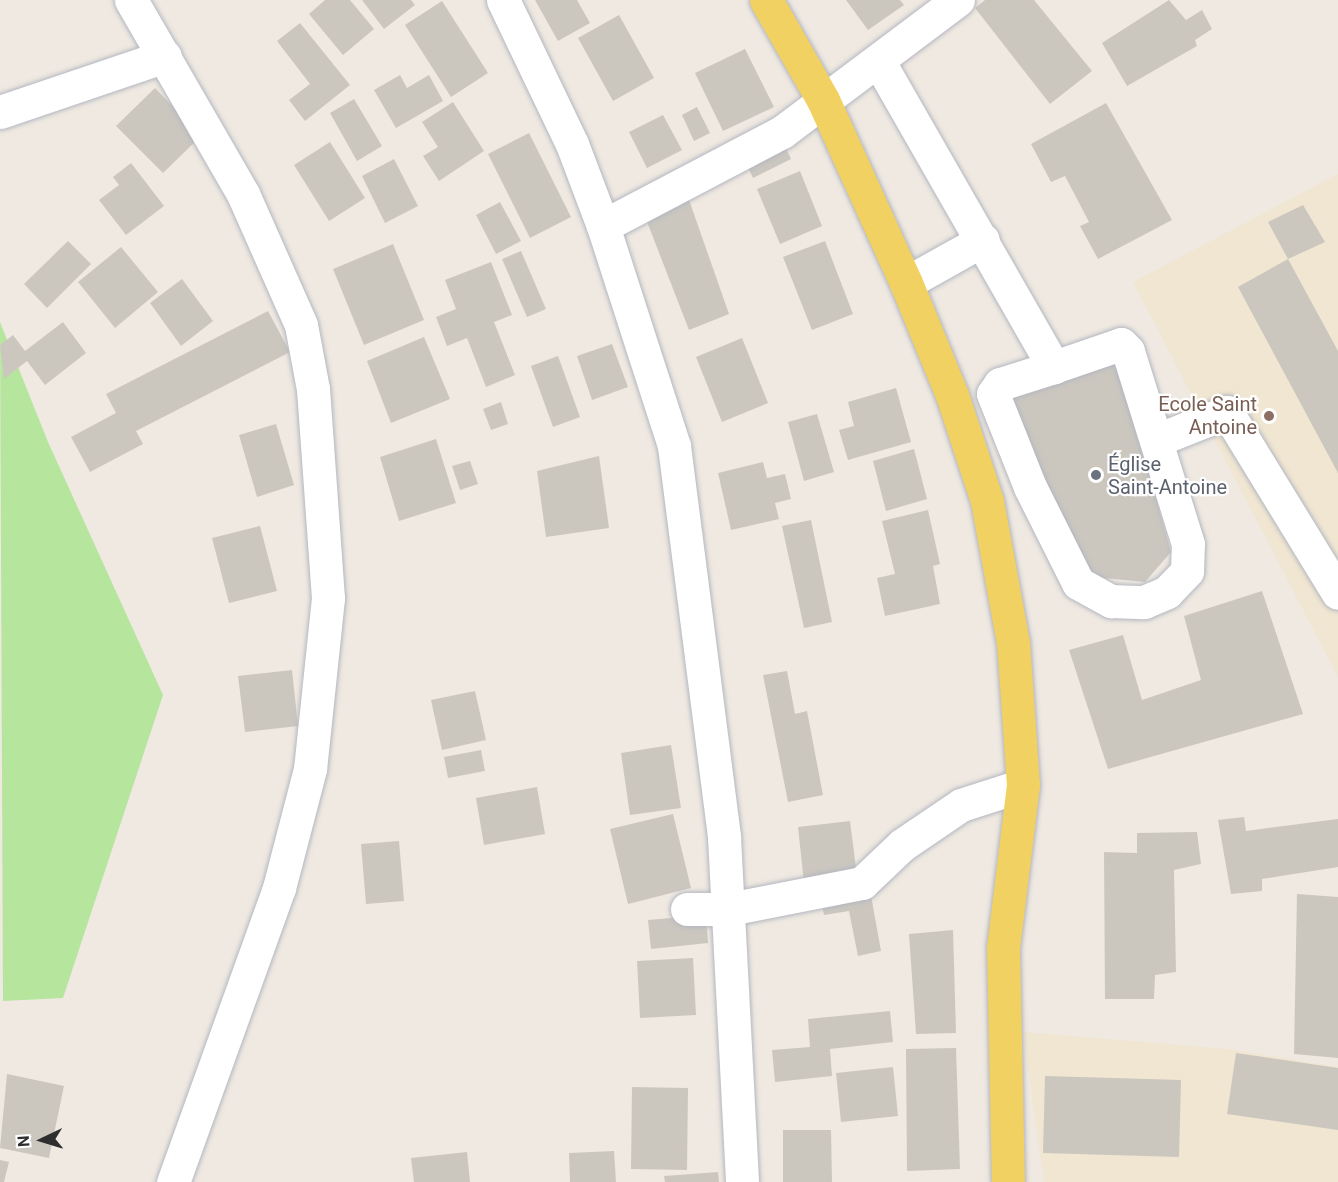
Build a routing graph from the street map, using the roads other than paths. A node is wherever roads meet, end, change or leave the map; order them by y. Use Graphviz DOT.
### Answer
graph roads {
  1 [pos="131,0"];
  2 [pos="503,0"];
  3 [pos="766,0"];
  4 [pos="958,0"];
  5 [pos="165,56"];
  6 [pos="879,62"];
  7 [pos="823,100"];
  8 [pos="0,112"];
  9 [pos="603,226"];
  10 [pos="983,240"];
  11 [pos="906,283"];
  12 [pos="1054,367"];
  13 [pos="1157,440"];
  14 [pos="1030,487"];
  15 [pos="987,501"];
  16 [pos="1338,593"];
  17 [pos="1023,785"];
  18 [pos="687,909"];
  19 [pos="729,909"];
  20 [pos="173,1182"];
  21 [pos="742,1182"];
  22 [pos="1008,1182"];
  1 -- 5 [label="street"];
  2 -- 9 [label="street"];
  3 -- 7 [label="main road"];
  4 -- 6 [label="street"];
  5 -- 8 [label="street"];
  5 -- 20 [label="street"];
  6 -- 7 [label="street"];
  6 -- 10 [label="street"];
  7 -- 9 [label="street"];
  7 -- 11 [label="main road"];
  9 -- 19 [label="street"];
  10 -- 11 [label="street"];
  10 -- 12 [label="street"];
  11 -- 15 [label="main road"];
  12 -- 13 [label="street"];
  12 -- 14 [label="street"];
  13 -- 14 [label="street"];
  13 -- 16 [label="street"];
  14 -- 15 [label="street"];
  15 -- 17 [label="main road"];
  17 -- 19 [label="street"];
  17 -- 22 [label="main road"];
  18 -- 19 [label="street"];
  19 -- 21 [label="street"];
}
